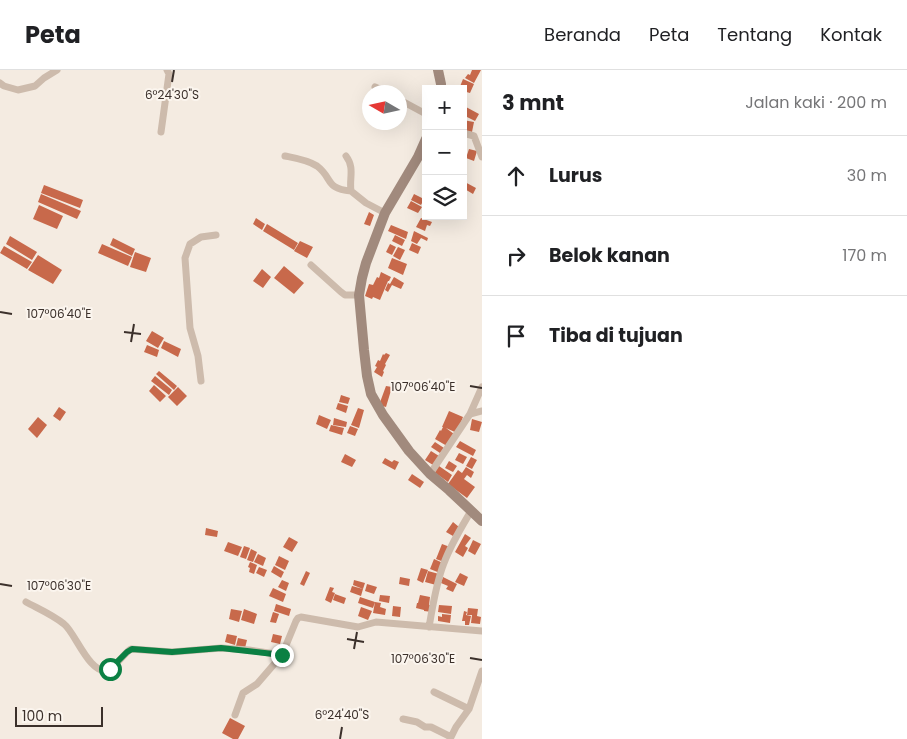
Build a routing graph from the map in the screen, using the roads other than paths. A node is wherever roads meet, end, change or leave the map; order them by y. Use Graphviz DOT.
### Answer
graph roads {
  1 [pos="57,70"];
  2 [pos="167,70"];
  3 [pos="438,70"];
  4 [pos="0,83"];
  5 [pos="441,85"];
  6 [pos="407,104"];
  7 [pos="422,112"];
  8 [pos="161,132"];
  9 [pos="467,134"];
  10 [pos="422,148"];
  11 [pos="285,156"];
  12 [pos="346,156"];
  13 [pos="482,157"];
  14 [pos="351,192"];
  15 [pos="382,212"];
  16 [pos="216,235"];
  17 [pos="311,265"];
  18 [pos="352,295"];
  19 [pos="201,381"];
  20 [pos="482,387"];
  21 [pos="482,411"];
  22 [pos="470,414"];
  23 [pos="430,474"];
  24 [pos="470,511"];
  25 [pos="482,521"];
  26 [pos="26,602"];
  27 [pos="429,626"];
  28 [pos="482,631"];
  29 [pos="282,655"];
  30 [pos="482,671"];
  31 [pos="434,692"];
  32 [pos="469,709"];
  33 [pos="235,716"];
  34 [pos="402,719"];
  35 [pos="450,738"];
  1 -- 4 [label="street"];
  2 -- 8 [label="street"];
  3 -- 5 [label="street"];
  6 -- 7 [label="street"];
  9 -- 13 [label="street"];
  10 -- 15 [label="street"];
  11 -- 14 [label="street"];
  12 -- 14 [label="street"];
  14 -- 15 [label="street"];
  15 -- 18 [label="street"];
  16 -- 19 [label="street"];
  17 -- 18 [label="street"];
  18 -- 23 [label="street"];
  20 -- 22 [label="street"];
  21 -- 22 [label="street"];
  22 -- 23 [label="street"];
  23 -- 24 [label="street"];
  24 -- 25 [label="street"];
  24 -- 27 [label="street"];
  26 -- 29 [label="street"];
  27 -- 28 [label="street"];
  27 -- 29 [label="street"];
  29 -- 33 [label="street"];
  30 -- 32 [label="street"];
  31 -- 32 [label="street"];
  32 -- 35 [label="street"];
  34 -- 35 [label="street"];
}
